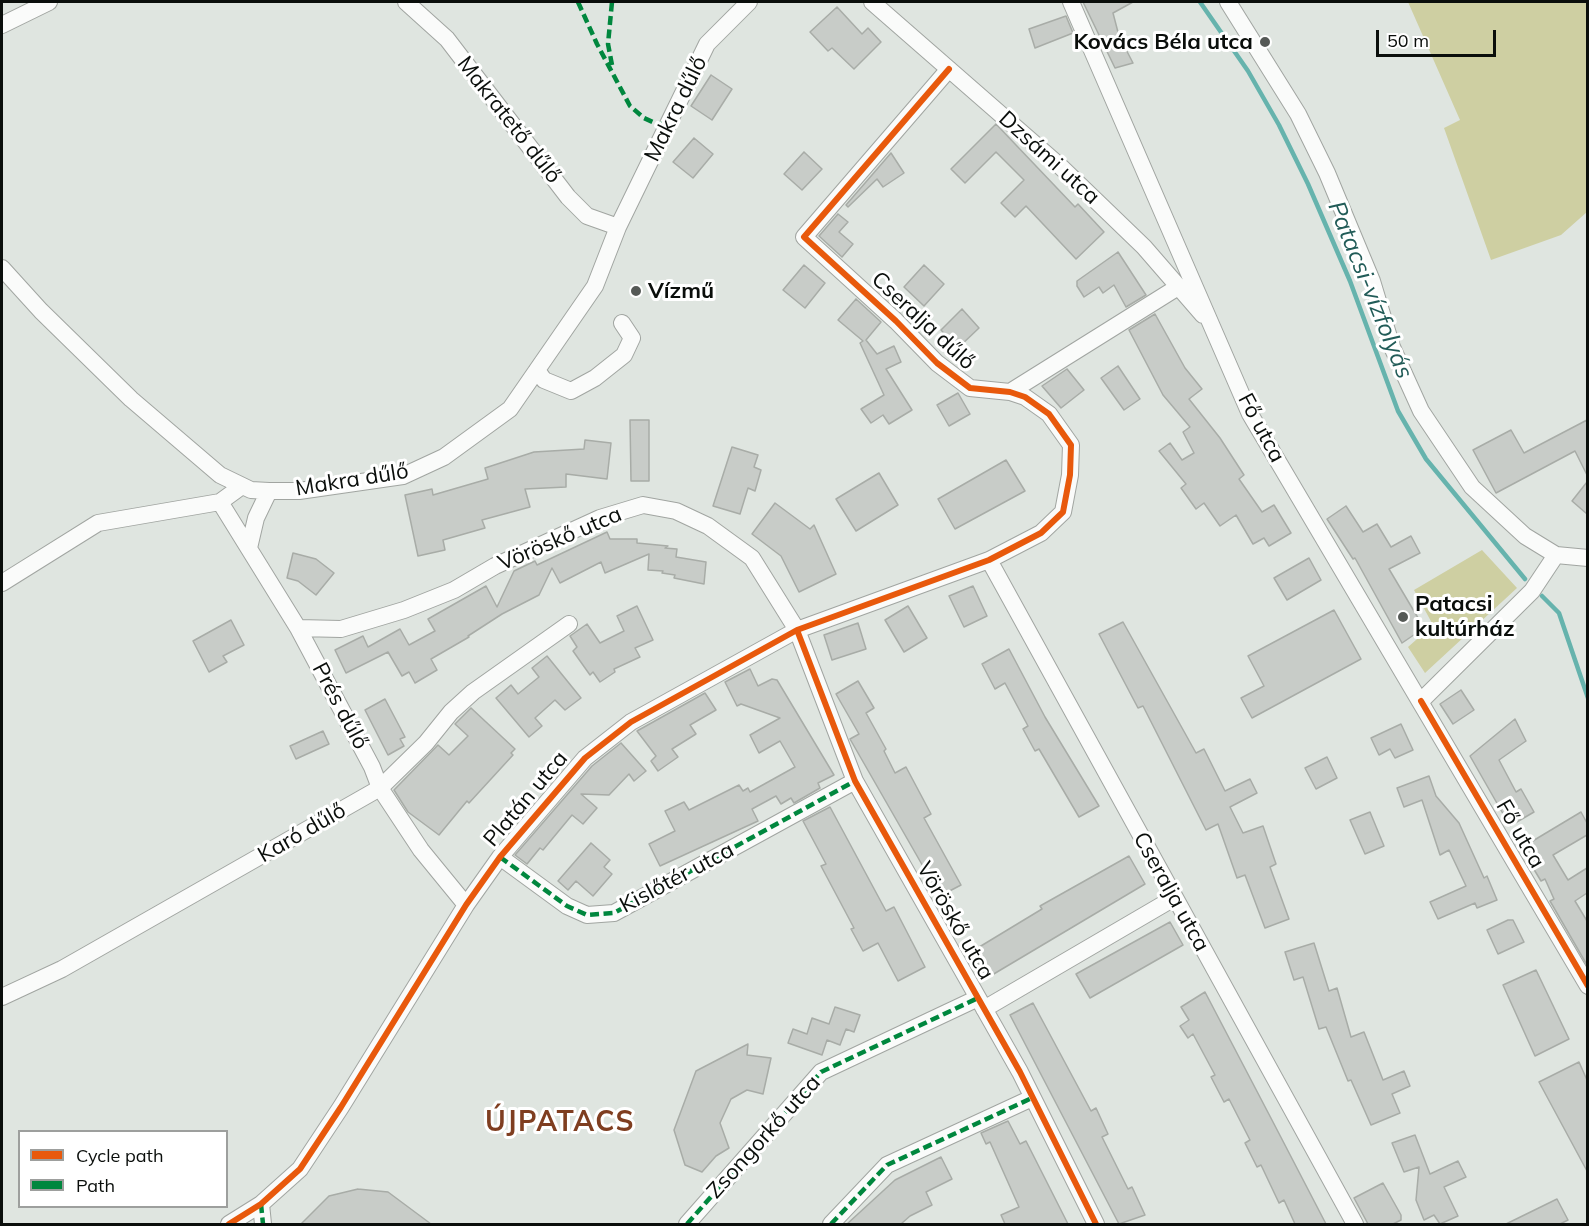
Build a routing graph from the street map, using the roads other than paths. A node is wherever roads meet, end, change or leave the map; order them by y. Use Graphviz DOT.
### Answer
graph roads {
  1 [pos="49,2"];
  2 [pos="406,2"];
  3 [pos="749,2"];
  4 [pos="872,2"];
  5 [pos="1071,2"];
  6 [pos="1228,2"];
  7 [pos="2,25"];
  8 [pos="949,69"];
  9 [pos="618,228"];
  10 [pos="2,268"];
  11 [pos="1178,286"];
  12 [pos="622,323"];
  13 [pos="1214,327"];
  14 [pos="537,369"];
  15 [pos="1010,392"];
  16 [pos="242,486"];
  17 [pos="269,491"];
  18 [pos="220,502"];
  19 [pos="249,548"];
  20 [pos="1556,555"];
  21 [pos="1587,558"];
  22 [pos="989,560"];
  23 [pos="2,584"];
  24 [pos="569,624"];
  25 [pos="298,628"];
  26 [pos="797,630"];
  27 [pos="1421,701"];
  28 [pos="855,781"];
  29 [pos="380,788"];
  30 [pos="500,857"];
  31 [pos="1174,898"];
  32 [pos="466,905"];
  33 [pos="1587,986"];
  34 [pos="2,998"];
  35 [pos="981,1004"];
  36 [pos="1032,1098"];
  37 [pos="261,1204"];
  38 [pos="229,1224"];
  39 [pos="263,1224"];
  40 [pos="687,1224"];
  41 [pos="831,1224"];
  42 [pos="1096,1224"];
  43 [pos="1355,1224"];
  1 -- 7 [label="street"];
  2 -- 9 [label="street, Makratető dűlő"];
  3 -- 9 [label="street, Makra dűlő"];
  4 -- 8 [label="street, Dzsámi utca"];
  5 -- 13 [label="street, Fő utca"];
  6 -- 20 [label="street"];
  8 -- 11 [label="street, Dzsámi utca"];
  8 -- 15 [label="street, Cseralja dűlő"];
  9 -- 14 [label="street, Makra dűlő"];
  10 -- 16 [label="street, Makra dűlő"];
  11 -- 13 [label="street, Dzsámi utca"];
  11 -- 15 [label="street"];
  12 -- 14 [label="street"];
  13 -- 27 [label="street, Fő utca"];
  14 -- 17 [label="street, Makra dűlő"];
  15 -- 22 [label="street, Cseralja dűlő"];
  16 -- 17 [label="street, Makra dűlő"];
  16 -- 18 [label="street"];
  17 -- 19 [label="street"];
  18 -- 19 [label="street, Prés dűlő"];
  18 -- 23 [label="street"];
  19 -- 25 [label="street, Prés dűlő"];
  20 -- 21 [label="street"];
  20 -- 27 [label="street"];
  22 -- 26 [label="street, Platán utca"];
  22 -- 31 [label="street, Cseralja utca"];
  24 -- 29 [label="street, Karó dűlő"];
  25 -- 26 [label="street, Vöröskő utca"];
  25 -- 29 [label="street, Prés dűlő"];
  26 -- 28 [label="street, Vöröskő utca"];
  26 -- 30 [label="street, Platán utca"];
  27 -- 33 [label="street, Fő utca"];
  28 -- 30 [label="street, Kislőtér utca"];
  28 -- 35 [label="street, Vöröskő utca"];
  29 -- 32 [label="street, Prés dűlő"];
  29 -- 34 [label="street, Karó dűlő"];
  30 -- 32 [label="street, Platán utca"];
  31 -- 35 [label="street, Zsongorkő utca"];
  31 -- 43 [label="street, Cseralja utca"];
  32 -- 37 [label="street, Platán utca"];
  35 -- 36 [label="street, Vöröskő utca"];
  35 -- 40 [label="street, Zsongorkő utca"];
  36 -- 41 [label="street"];
  36 -- 42 [label="street, Vöröskő utca"];
  37 -- 38 [label="street, Platán utca"];
  37 -- 39 [label="street"];
}
